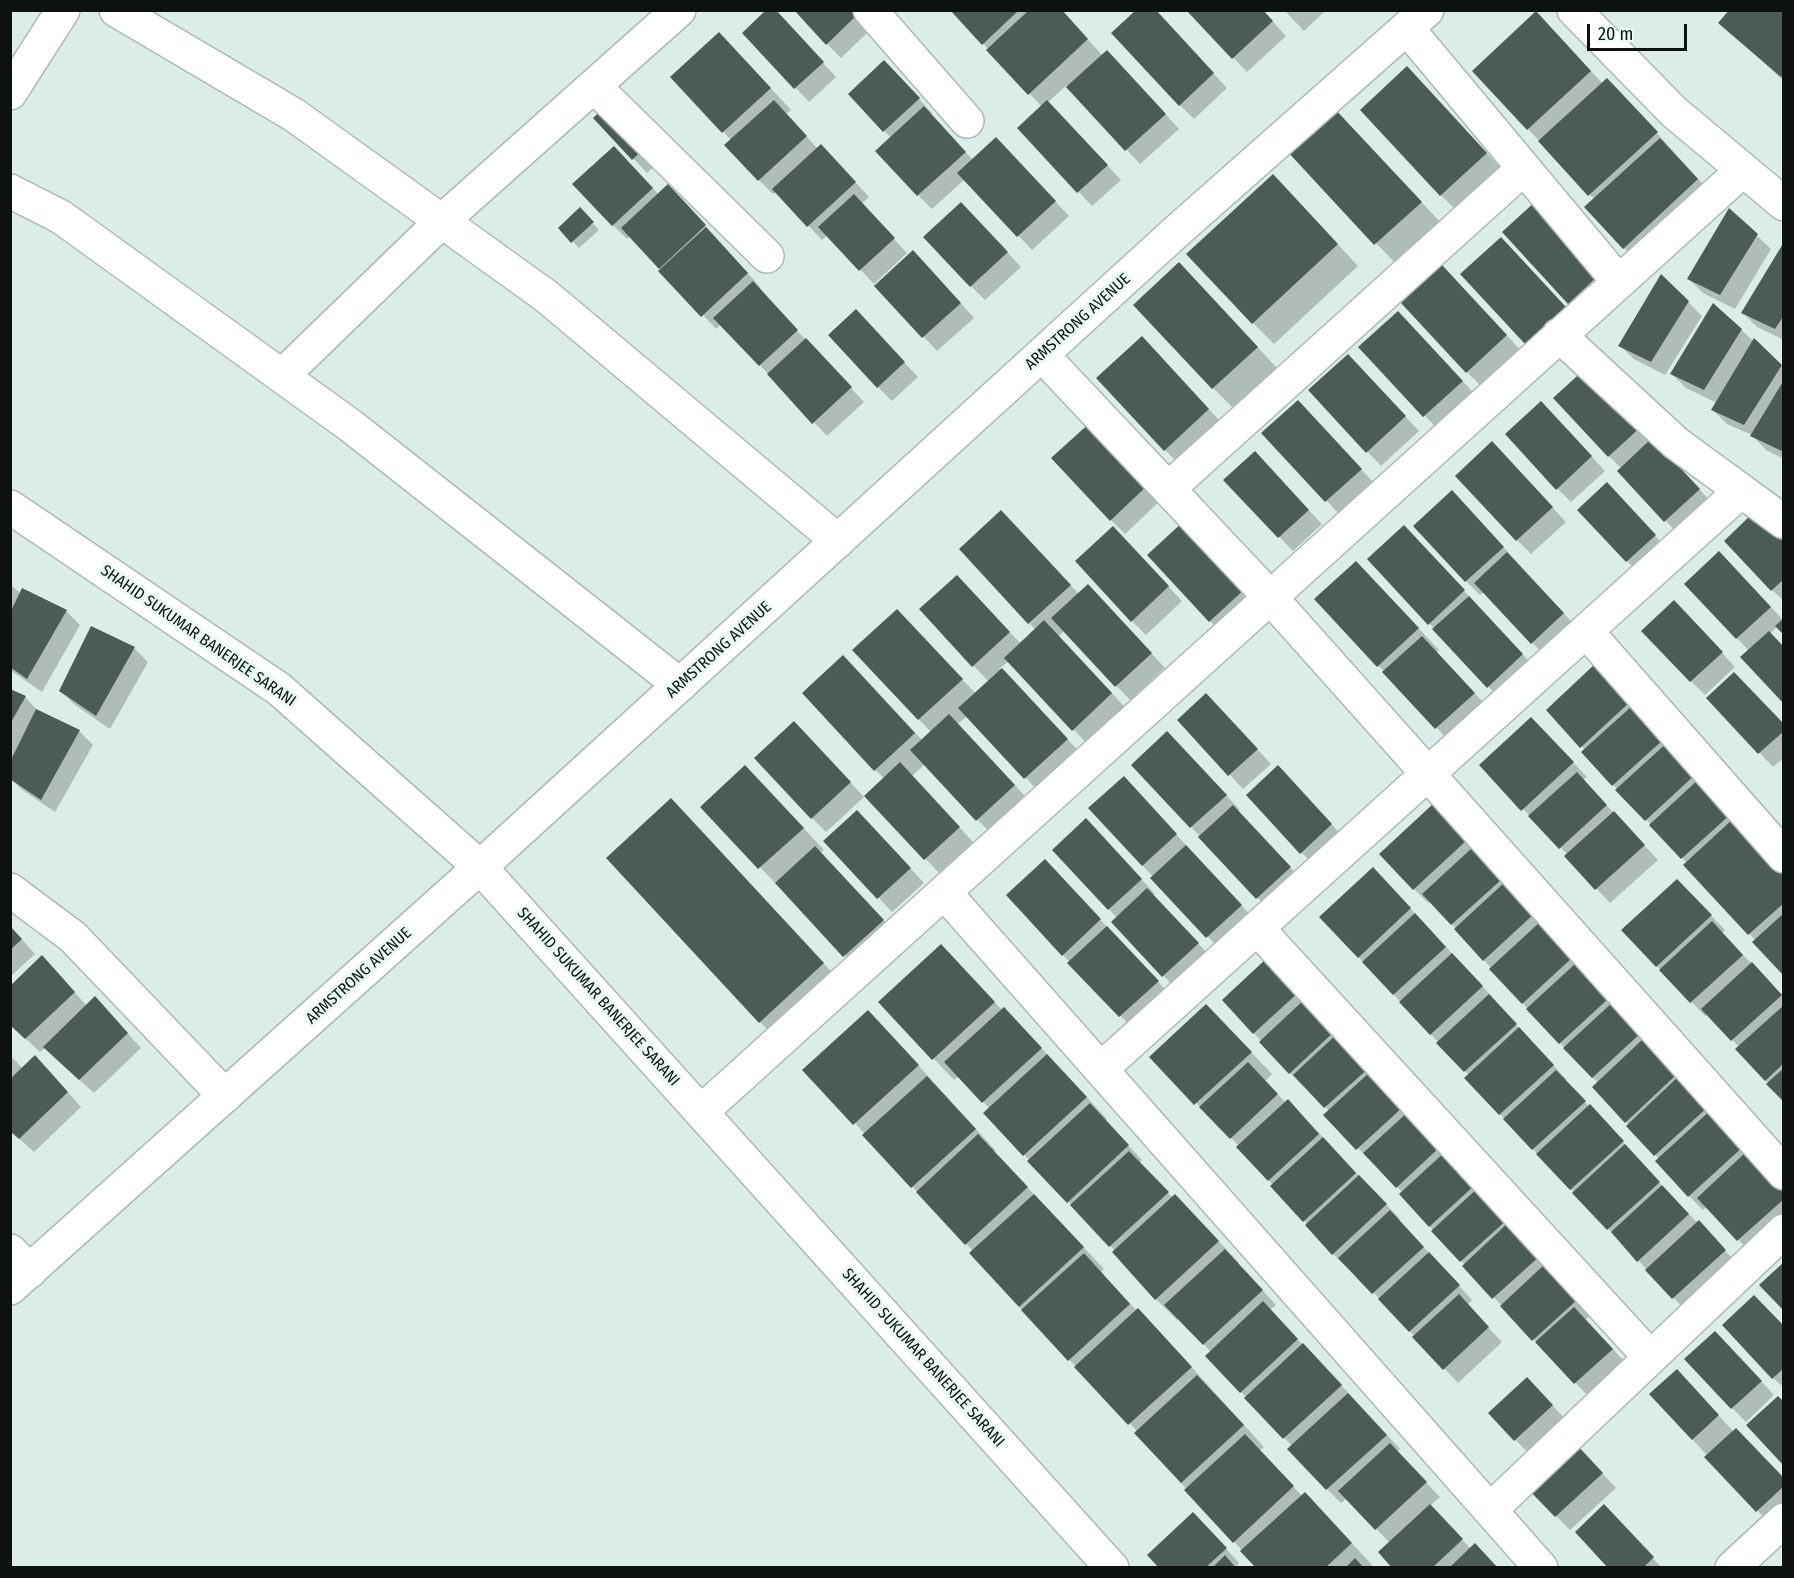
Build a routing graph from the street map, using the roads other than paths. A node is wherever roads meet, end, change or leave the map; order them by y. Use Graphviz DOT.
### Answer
graph roads {
  1 [pos="63,10"];
  2 [pos="116,10"];
  3 [pos="679,10"];
  4 [pos="870,10"];
  5 [pos="1574,10"];
  6 [pos="1417,19"];
  7 [pos="594,86"];
  8 [pos="10,93"];
  9 [pos="968,121"];
  10 [pos="1524,168"];
  11 [pos="1743,170"];
  12 [pos="10,191"];
  13 [pos="1784,204"];
  14 [pos="442,221"];
  15 [pos="767,256"];
  16 [pos="1618,282"];
  17 [pos="1559,335"];
  18 [pos="1042,355"];
  19 [pos="282,376"];
  20 [pos="1168,489"];
  21 [pos="1741,491"];
  22 [pos="10,507"];
  23 [pos="1784,522"];
  24 [pos="838,541"];
  25 [pos="1270,597"];
  26 [pos="1586,631"];
  27 [pos="680,685"];
  28 [pos="1427,774"];
  29 [pos="1784,855"];
  30 [pos="480,867"];
  31 [pos="10,890"];
  32 [pos="944,892"];
  33 [pos="1257,928"];
  34 [pos="1101,1069"];
  35 [pos="225,1096"];
  36 [pos="701,1112"];
  37 [pos="1784,1173"];
  38 [pos="1784,1231"];
  39 [pos="17,1270"];
  40 [pos="1650,1357"];
  41 [pos="1490,1510"];
  42 [pos="1784,1520"];
  43 [pos="1112,1568"];
  44 [pos="1541,1568"];
  45 [pos="1732,1568"];
  1 -- 8 [label="street"];
  2 -- 14 [label="street"];
  3 -- 7 [label="street"];
  4 -- 9 [label="street"];
  5 -- 11 [label="street"];
  6 -- 10 [label="street"];
  6 -- 18 [label="street, ARMSTRONG AVENUE"];
  7 -- 14 [label="street"];
  7 -- 15 [label="street"];
  10 -- 16 [label="street"];
  10 -- 20 [label="street"];
  11 -- 13 [label="street"];
  11 -- 16 [label="street"];
  12 -- 19 [label="street"];
  14 -- 19 [label="street"];
  14 -- 24 [label="street"];
  16 -- 17 [label="street"];
  17 -- 21 [label="street"];
  17 -- 25 [label="street"];
  18 -- 20 [label="street"];
  18 -- 24 [label="street, ARMSTRONG AVENUE"];
  19 -- 27 [label="street"];
  20 -- 25 [label="street"];
  21 -- 23 [label="street"];
  21 -- 26 [label="street"];
  22 -- 30 [label="street, SHAHID SUKUMAR BANERJEE SARANI"];
  24 -- 27 [label="street, ARMSTRONG AVENUE"];
  25 -- 28 [label="street"];
  25 -- 32 [label="street"];
  26 -- 28 [label="street"];
  26 -- 29 [label="street"];
  27 -- 30 [label="street, ARMSTRONG AVENUE"];
  28 -- 33 [label="street"];
  28 -- 37 [label="street"];
  30 -- 35 [label="street, ARMSTRONG AVENUE"];
  30 -- 36 [label="street, SHAHID SUKUMAR BANERJEE SARANI"];
  31 -- 35 [label="street"];
  32 -- 34 [label="street"];
  32 -- 36 [label="street"];
  33 -- 34 [label="street"];
  33 -- 40 [label="street"];
  34 -- 41 [label="street"];
  35 -- 39 [label="street, ARMSTRONG AVENUE"];
  36 -- 43 [label="street, SHAHID SUKUMAR BANERJEE SARANI"];
  38 -- 40 [label="street"];
  40 -- 41 [label="street"];
  41 -- 44 [label="street"];
  42 -- 45 [label="street"];
}
